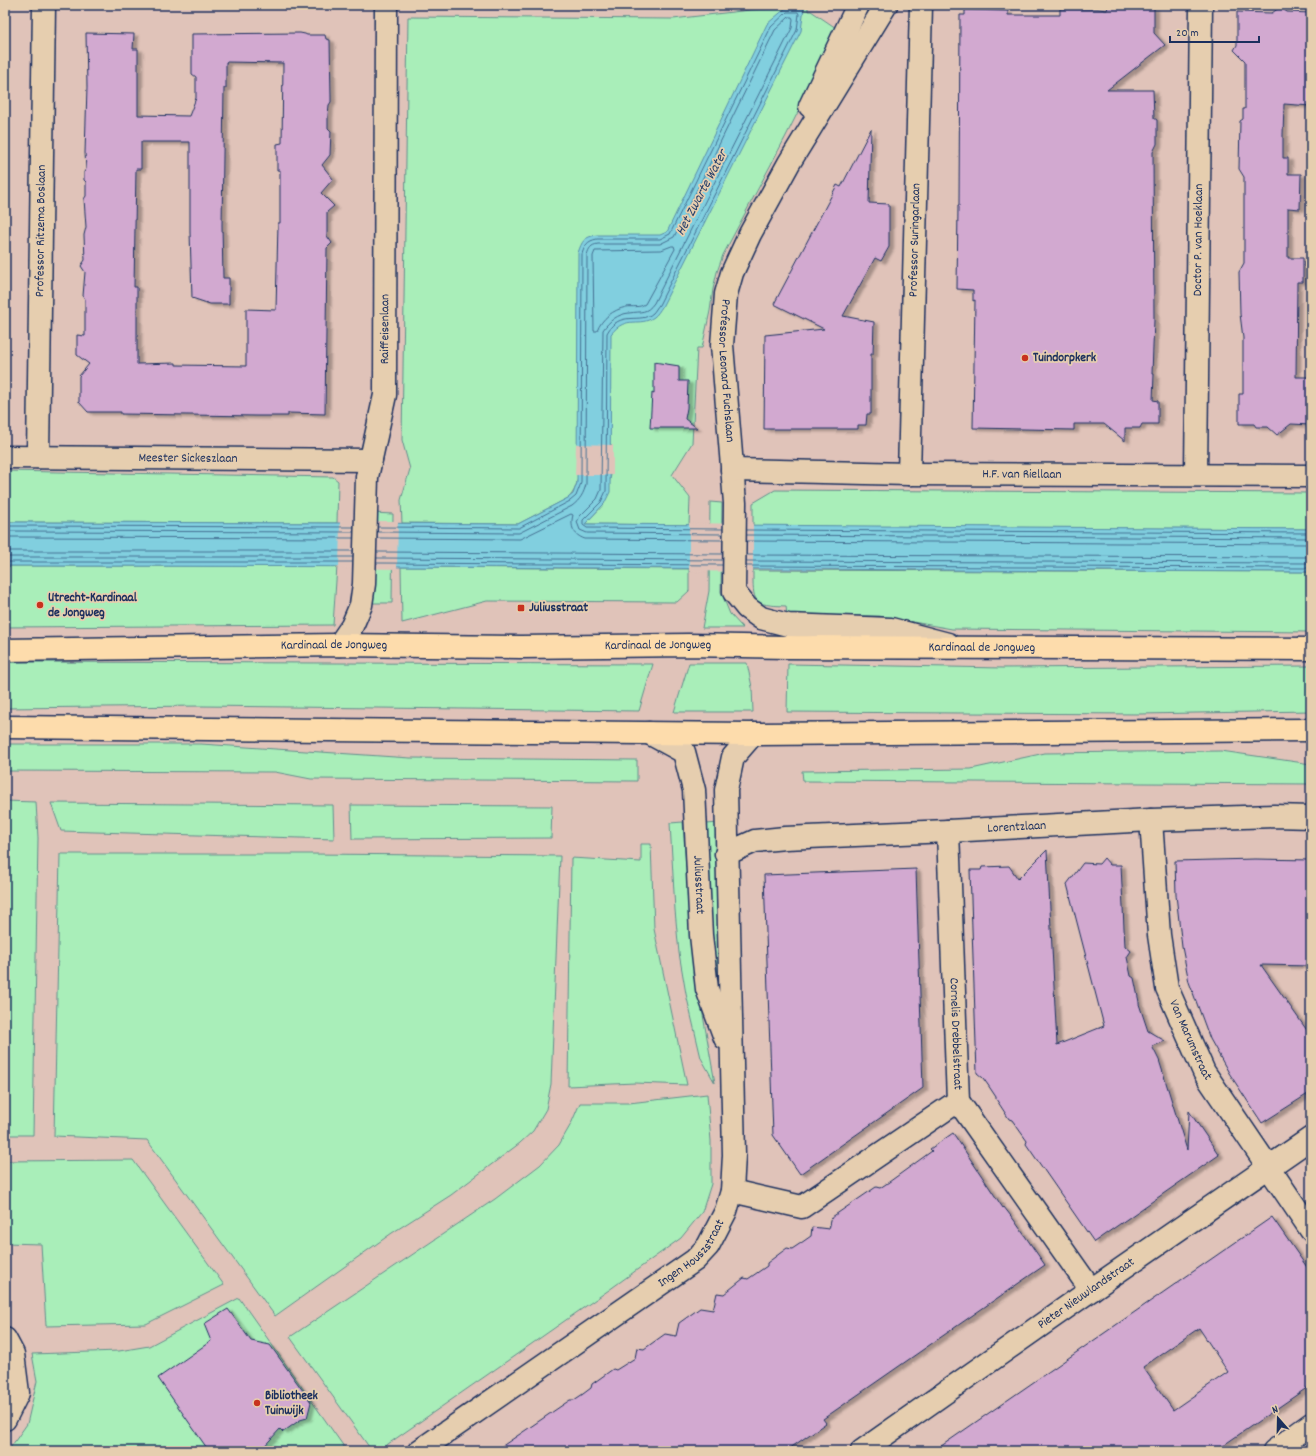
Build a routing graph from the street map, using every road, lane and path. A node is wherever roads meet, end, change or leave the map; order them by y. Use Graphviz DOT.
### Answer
graph roads {
  1 [pos="44,5"];
  2 [pos="386,5"];
  3 [pos="858,5"];
  4 [pos="886,5"];
  5 [pos="921,5"];
  6 [pos="1201,5"];
  7 [pos="789,163"];
  8 [pos="5,456"];
  9 [pos="38,457"];
  10 [pos="371,460"];
  11 [pos="732,470"];
  12 [pos="909,474"];
  13 [pos="1196,474"];
  14 [pos="1311,476"];
  15 [pos="339,645"];
  16 [pos="963,648"];
  17 [pos="5,650"];
  18 [pos="1311,650"];
  19 [pos="5,727"];
  20 [pos="1311,730"];
  21 [pos="649,733"];
  22 [pos="753,734"];
  23 [pos="1311,817"];
  24 [pos="1151,820"];
  25 [pos="948,831"];
  26 [pos="726,854"];
  27 [pos="731,1054"];
  28 [pos="958,1102"];
  29 [pos="1311,1138"];
  30 [pos="1269,1167"];
  31 [pos="732,1191"];
  32 [pos="1311,1230"];
  33 [pos="1091,1290"];
  34 [pos="5,1339"];
  35 [pos="5,1419"];
  36 [pos="1311,1424"];
  37 [pos="419,1451"];
  38 [pos="862,1451"];
  39 [pos="1274,1451"];
  1 -- 9 [label="street, Professor Ritzema Boslaan"];
  2 -- 10 [label="street, Raiffeisenlaan"];
  3 -- 7 [label="street, Professor Leonard Fuchslaan"];
  4 -- 7 [label="street, Professor Leonard Fuchslaan"];
  5 -- 12 [label="street, Professor Suringarlaan"];
  6 -- 13 [label="street, Doctor P. van Hoeklaan"];
  7 -- 11 [label="street, Professor Leonard Fuchslaan"];
  8 -- 9 [label="street, Meester Sickeszlaan"];
  9 -- 10 [label="street, Meester Sickeszlaan"];
  10 -- 15 [label="street, Raiffeisenlaan"];
  11 -- 12 [label="street, H.F. van Riellaan"];
  11 -- 16 [label="street, Professor Leonard Fuchslaan"];
  12 -- 13 [label="street, H.F. van Riellaan"];
  13 -- 14 [label="street, H.F. van Riellaan"];
  15 -- 16 [label="main road, Kardinaal de Jongweg"];
  15 -- 17 [label="main road, Kardinaal de Jongweg"];
  16 -- 18 [label="main road, Kardinaal de Jongweg"];
  19 -- 21 [label="main road"];
  20 -- 22 [label="main road"];
  21 -- 22 [label="main road"];
  21 -- 27 [label="street, Juliusstraat"];
  22 -- 26 [label="street, Juliusstraat"];
  23 -- 24 [label="street, Lorentzlaan"];
  24 -- 25 [label="street, Lorentzlaan"];
  24 -- 30 [label="street, Van Marumstraat"];
  25 -- 26 [label="street, Lorentzlaan"];
  25 -- 28 [label="street, Cornelis Drebbelstraat"];
  26 -- 27 [label="street, Juliusstraat"];
  27 -- 31 [label="street, Juliusstraat"];
  28 -- 31 [label="street"];
  28 -- 33 [label="street, Cornelis Drebbelstraat"];
  29 -- 30 [label="street, Pieter Nieuwlandstraat"];
  30 -- 32 [label="street, Van Marumstraat"];
  30 -- 33 [label="street, Pieter Nieuwlandstraat"];
  31 -- 37 [label="street, Ingen Houszstraat"];
  33 -- 38 [label="street, Pieter Nieuwlandstraat"];
  34 -- 35 [label="street"];
  36 -- 39 [label="street"];
}
